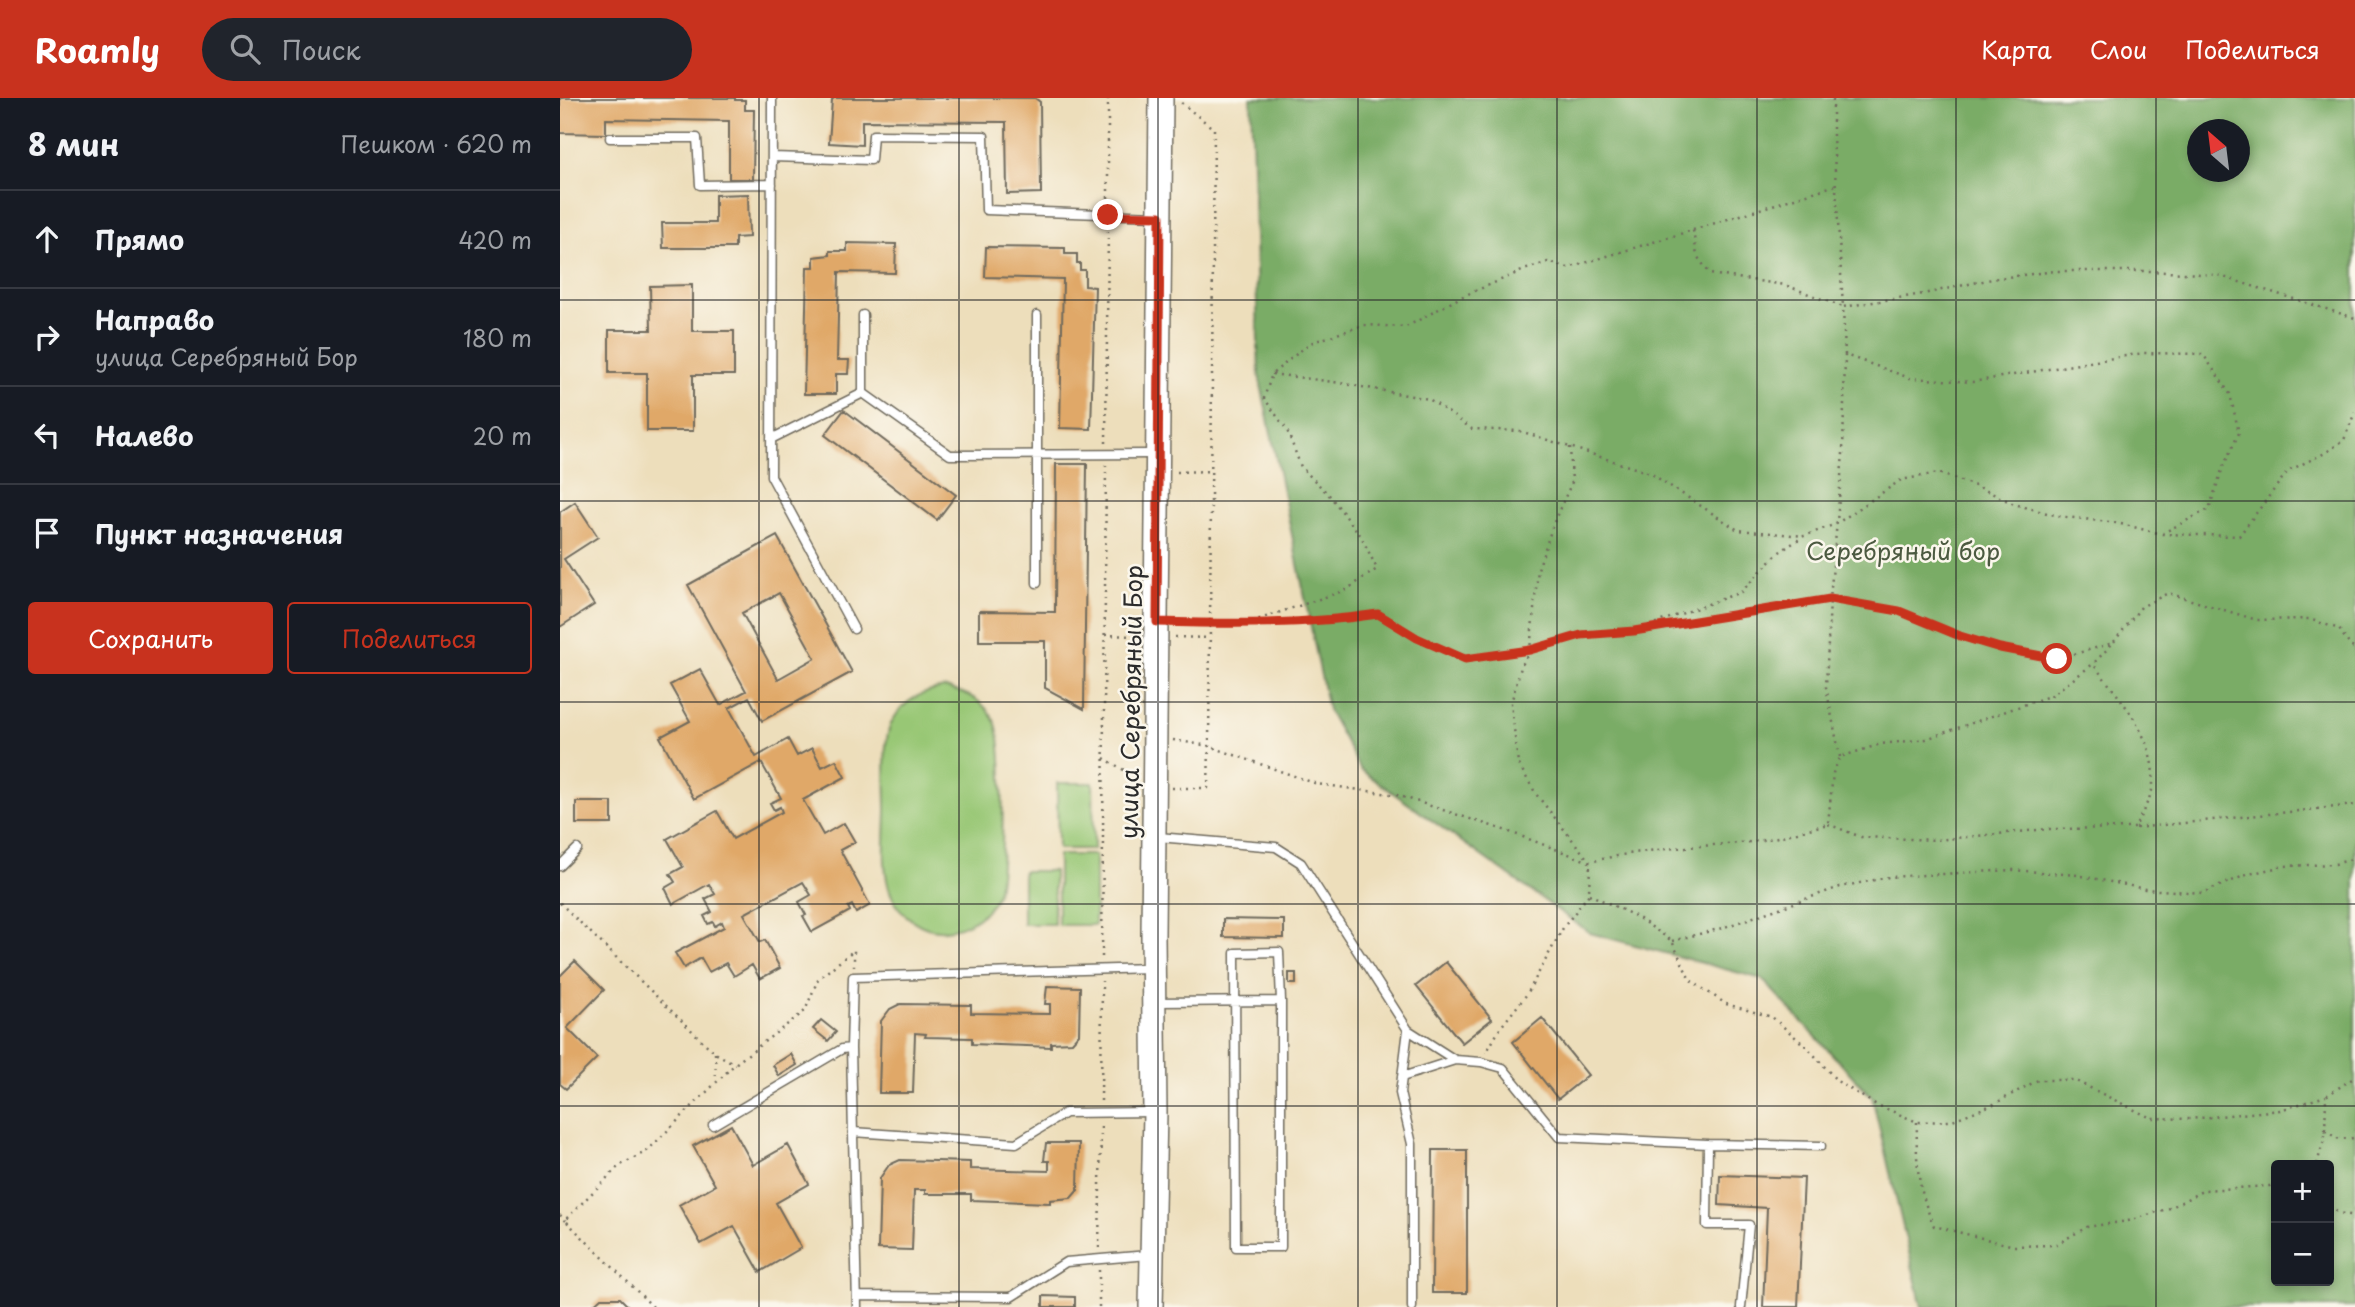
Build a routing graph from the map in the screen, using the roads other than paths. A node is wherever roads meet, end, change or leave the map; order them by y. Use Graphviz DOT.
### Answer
graph roads {
  1 [pos="772,98"];
  2 [pos="1161,98"];
  3 [pos="610,138"];
  4 [pos="772,157"];
  5 [pos="772,184"];
  6 [pos="1160,216"];
  7 [pos="863,315"];
  8 [pos="1037,315"];
  9 [pos="863,393"];
  10 [pos="771,439"];
  11 [pos="1038,455"];
  12 [pos="1158,463"];
  13 [pos="1037,583"];
  14 [pos="854,629"];
  15 [pos="1155,837"];
  16 [pos="577,849"];
  17 [pos="560,866"];
  18 [pos="1154,968"];
  19 [pos="1281,1001"];
  20 [pos="1154,1002"];
  21 [pos="1236,1003"];
  22 [pos="1408,1030"];
  23 [pos="851,1048"];
  24 [pos="1455,1060"];
  25 [pos="1402,1077"];
  26 [pos="1155,1112"];
  27 [pos="713,1125"];
  28 [pos="853,1132"];
  29 [pos="1708,1144"];
  30 [pos="1821,1146"];
  31 [pos="1151,1255"];
  32 [pos="857,1296"];
  33 [pos="857,1307"];
  34 [pos="1151,1307"];
  35 [pos="1412,1307"];
  36 [pos="1741,1307"];
  1 -- 4 [label="lane"];
  2 -- 6 [label="street, улица Серебряный Бор"];
  3 -- 5 [label="lane"];
  4 -- 5 [label="lane"];
  4 -- 6 [label="lane"];
  5 -- 10 [label="lane"];
  6 -- 12 [label="street, улица Серебряный Бор"];
  7 -- 9 [label="lane"];
  8 -- 11 [label="lane"];
  9 -- 10 [label="lane"];
  9 -- 11 [label="lane"];
  10 -- 14 [label="lane"];
  11 -- 12 [label="lane"];
  11 -- 13 [label="lane"];
  12 -- 15 [label="street, улица Серебряный Бор"];
  15 -- 18 [label="street, улица Серебряный Бор"];
  15 -- 22 [label="lane"];
  16 -- 17 [label="lane"];
  18 -- 20 [label="street, улица Серебряный Бор"];
  18 -- 23 [label="lane"];
  19 -- 21 [label="lane"];
  19 -- 21 [label="lane"];
  19 -- 21 [label="lane"];
  20 -- 21 [label="lane"];
  20 -- 26 [label="street, улица Серебряный Бор"];
  22 -- 24 [label="lane"];
  22 -- 25 [label="lane"];
  23 -- 27 [label="lane"];
  23 -- 28 [label="lane"];
  24 -- 25 [label="lane"];
  24 -- 29 [label="lane"];
  25 -- 35 [label="lane"];
  26 -- 28 [label="lane"];
  26 -- 31 [label="street, улица Серебряный Бор"];
  28 -- 32 [label="lane"];
  29 -- 30 [label="lane"];
  29 -- 36 [label="lane"];
  31 -- 32 [label="lane"];
  31 -- 34 [label="street, улица Серебряный Бор"];
  32 -- 33 [label="lane"];
}
